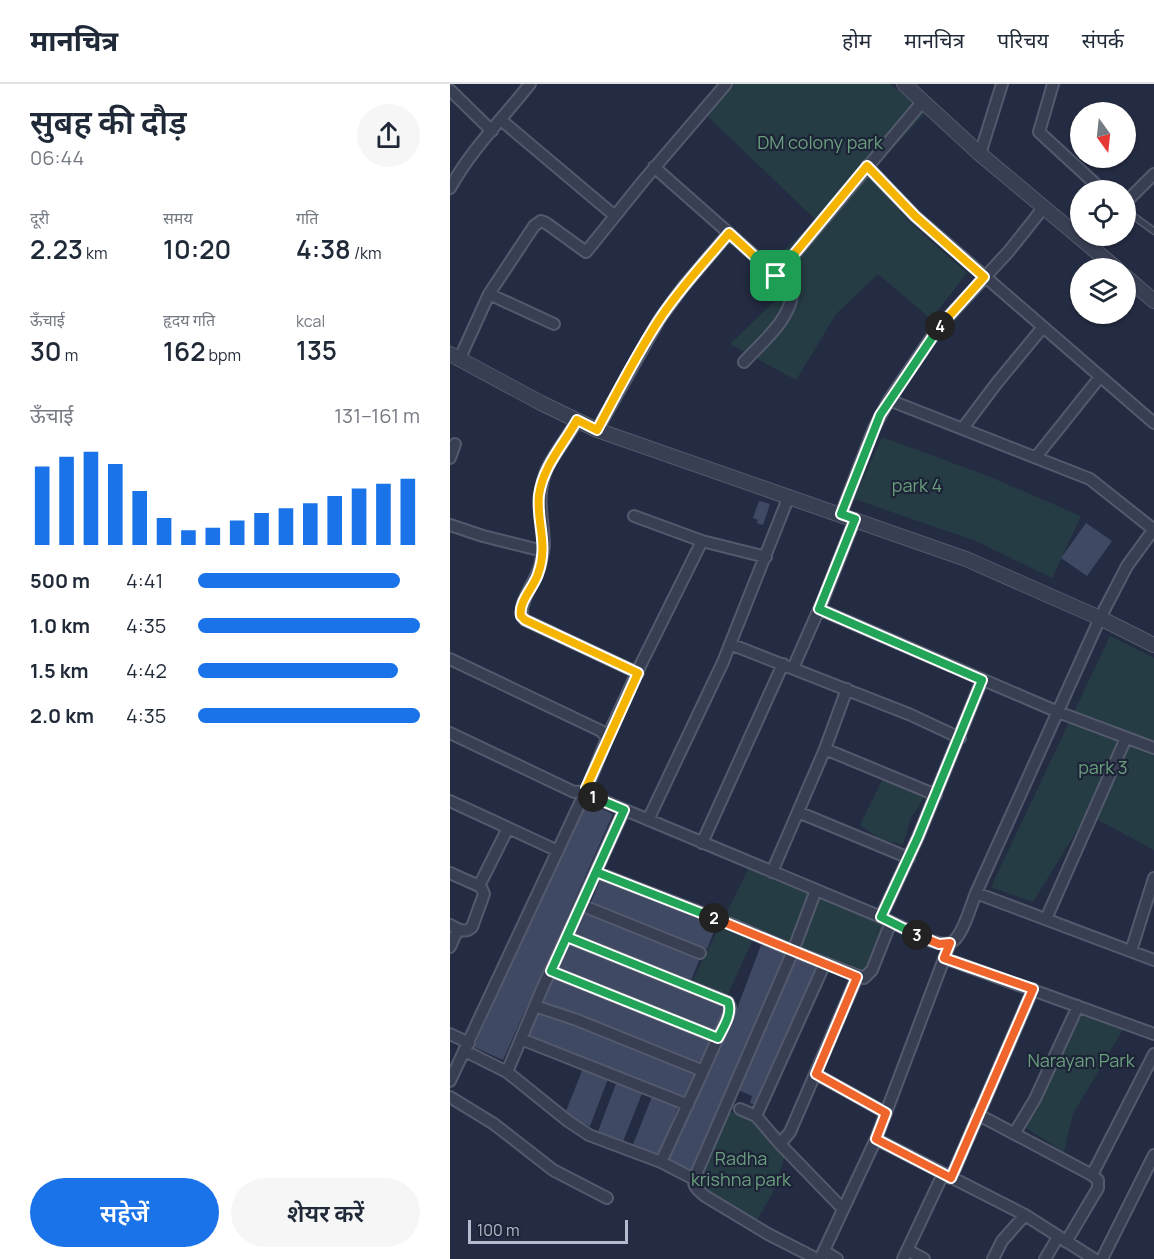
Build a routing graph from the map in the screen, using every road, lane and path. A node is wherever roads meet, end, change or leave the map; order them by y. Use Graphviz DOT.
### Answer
graph roads {
  1 [pos="530,84"];
  2 [pos="726,84"];
  3 [pos="904,84"];
  4 [pos="1002,84"];
  5 [pos="1053,84"];
  6 [pos="450,90"];
  7 [pos="923,100"];
  8 [pos="501,120"];
  9 [pos="492,131"];
  10 [pos="980,154"];
  11 [pos="867,166"];
  12 [pos="654,167"];
  13 [pos="1154,174"];
  14 [pos="1091,180"];
  15 [pos="450,188"];
  16 [pos="1136,192"];
  17 [pos="1044,207"];
  18 [pos="615,216"];
  19 [pos="1136,218"];
  20 [pos="1070,226"];
  21 [pos="1154,231"];
  22 [pos="729,233"];
  23 [pos="1095,246"];
  24 [pos="1106,258"];
  25 [pos="776,276"];
  26 [pos="984,277"];
  27 [pos="1136,285"];
  28 [pos="489,294"];
  29 [pos="1154,301"];
  30 [pos="554,324"];
  31 [pos="1043,327"];
  32 [pos="455,357"];
  33 [pos="744,362"];
  34 [pos="1100,377"];
  35 [pos="889,400"];
  36 [pos="577,420"];
  37 [pos="1154,423"];
  38 [pos="963,428"];
  39 [pos="597,430"];
  40 [pos="455,444"];
  41 [pos="1036,457"];
  42 [pos="450,458"];
  43 [pos="789,496"];
  44 [pos="841,514"];
  45 [pos="634,516"];
  46 [pos="855,519"];
  47 [pos="450,525"];
  48 [pos="1154,529"];
  49 [pos="702,540"];
  50 [pos="543,550"];
  51 [pos="766,557"];
  52 [pos="819,609"];
  53 [pos="1100,618"];
  54 [pos="730,644"];
  55 [pos="1154,645"];
  56 [pos="450,658"];
  57 [pos="788,666"];
  58 [pos="638,673"];
  59 [pos="982,680"];
  60 [pos="847,689"];
  61 [pos="1058,712"];
  62 [pos="450,733"];
  63 [pos="607,738"];
  64 [pos="960,738"];
  65 [pos="1125,738"];
  66 [pos="1154,748"];
  67 [pos="825,749"];
  68 [pos="586,792"];
  69 [pos="936,795"];
  70 [pos="450,801"];
  71 [pos="624,810"];
  72 [pos="798,812"];
  73 [pos="648,820"];
  74 [pos="508,828"];
  75 [pos="702,843"];
  76 [pos="558,851"];
  77 [pos="909,858"];
  78 [pos="596,872"];
  79 [pos="772,872"];
  80 [pos="450,873"];
  81 [pos="1154,878"];
  82 [pos="479,886"];
  83 [pos="816,890"];
  84 [pos="976,893"];
  85 [pos="581,905"];
  86 [pos="886,919"];
  87 [pos="1046,919"];
  88 [pos="454,927"];
  89 [pos="567,937"];
  90 [pos="950,943"];
  91 [pos="450,946"];
  92 [pos="793,951"];
  93 [pos="1131,951"];
  94 [pos="700,953"];
  95 [pos="944,958"];
  96 [pos="1154,960"];
  97 [pos="825,963"];
  98 [pos="551,971"];
  99 [pos="857,977"];
  100 [pos="1033,989"];
  101 [pos="535,1006"];
  102 [pos="1078,1006"];
  103 [pos="450,1034"];
  104 [pos="1154,1034"];
  105 [pos="718,1038"];
  106 [pos="521,1039"];
  107 [pos="467,1047"];
  108 [pos="1154,1054"];
  109 [pos="703,1071"];
  110 [pos="507,1072"];
  111 [pos="816,1074"];
  112 [pos="450,1082"];
  113 [pos="450,1097"];
  114 [pos="688,1105"];
  115 [pos="740,1109"];
  116 [pos="886,1113"];
  117 [pos="977,1114"];
  118 [pos="756,1116"];
  119 [pos="1014,1134"];
  120 [pos="876,1139"];
  121 [pos="780,1144"];
  122 [pos="1154,1155"];
  123 [pos="661,1162"];
  124 [pos="1092,1175"];
  125 [pos="947,1176"];
  126 [pos="694,1179"];
  127 [pos="607,1198"];
  128 [pos="843,1209"];
  129 [pos="1025,1215"];
  130 [pos="1062,1239"];
  131 [pos="905,1255"];
  132 [pos="820,1256"];
  133 [pos="837,1259"];
  134 [pos="924,1259"];
  135 [pos="993,1259"];
  136 [pos="1045,1259"];
  137 [pos="1094,1259"];
  138 [pos="1102,1259"];
  1 -- 8 [label="street"];
  2 -- 12 [label="street"];
  3 -- 7 [label="street"];
  4 -- 10 [label="street"];
  5 -- 14 [label="street"];
  6 -- 9 [label="street"];
  7 -- 10 [label="street"];
  7 -- 11 [label="street"];
  8 -- 9 [label="street"];
  8 -- 18 [label="street"];
  9 -- 15 [label="street"];
  10 -- 17 [label="street"];
  11 -- 25 [label="street"];
  11 -- 26 [label="street"];
  12 -- 18 [label="street"];
  12 -- 22 [label="street"];
  13 -- 16 [label="street"];
  17 -- 20 [label="street"];
  17 -- 26 [label="street"];
  18 -- 28 [label="street"];
  19 -- 21 [label="lane"];
  22 -- 25 [label="street"];
  22 -- 39 [label="street"];
  23 -- 24 [label="street"];
  25 -- 33 [label="street"];
  26 -- 31 [label="street"];
  26 -- 35 [label="street"];
  27 -- 29 [label="street"];
  28 -- 30 [label="street"];
  28 -- 32 [label="street"];
  31 -- 34 [label="street"];
  31 -- 38 [label="street"];
  32 -- 36 [label="street"];
  34 -- 37 [label="street"];
  34 -- 41 [label="street"];
  35 -- 38 [label="street"];
  35 -- 44 [label="street"];
  36 -- 39 [label="street"];
  36 -- 50 [label="street"];
  38 -- 41 [label="street"];
  39 -- 43 [label="street"];
  40 -- 42 [label="street"];
  41 -- 48 [label="street"];
  43 -- 44 [label="street"];
  43 -- 51 [label="street"];
  44 -- 46 [label="street"];
  45 -- 49 [label="street"];
  46 -- 52 [label="street"];
  46 -- 53 [label="street"];
  47 -- 50 [label="street"];
  48 -- 53 [label="street"];
  49 -- 51 [label="street"];
  49 -- 58 [label="street"];
  50 -- 58 [label="street"];
  51 -- 54 [label="street"];
  52 -- 57 [label="street"];
  52 -- 59 [label="street"];
  53 -- 55 [label="street"];
  53 -- 61 [label="street"];
  54 -- 57 [label="street"];
  54 -- 73 [label="street"];
  56 -- 63 [label="street"];
  57 -- 60 [label="street"];
  57 -- 75 [label="street"];
  58 -- 63 [label="street"];
  59 -- 61 [label="street"];
  59 -- 64 [label="street"];
  60 -- 64 [label="street"];
  60 -- 67 [label="street"];
  61 -- 65 [label="street"];
  61 -- 84 [label="street"];
  62 -- 68 [label="street"];
  63 -- 68 [label="street"];
  64 -- 69 [label="street"];
  65 -- 66 [label="street"];
  65 -- 87 [label="street"];
  67 -- 69 [label="street"];
  67 -- 72 [label="street"];
  68 -- 71 [label="street"];
  68 -- 76 [label="street"];
  69 -- 77 [label="street"];
  70 -- 74 [label="street"];
  71 -- 73 [label="street"];
  71 -- 78 [label="street"];
  72 -- 77 [label="street"];
  72 -- 79 [label="street"];
  73 -- 75 [label="street"];
  74 -- 76 [label="street"];
  74 -- 82 [label="street"];
  75 -- 79 [label="street"];
  76 -- 107 [label="street"];
  77 -- 86 [label="street"];
  78 -- 85 [label="street"];
  78 -- 92 [label="street"];
  79 -- 83 [label="street"];
  80 -- 82 [label="street"];
  81 -- 93 [label="street"];
  82 -- 88 [label="street"];
  83 -- 86 [label="street"];
  83 -- 92 [label="street"];
  84 -- 87 [label="street"];
  84 -- 90 [label="street"];
  85 -- 89 [label="street"];
  85 -- 94 [label="street"];
  86 -- 90 [label="street"];
  86 -- 99 [label="street"];
  87 -- 93 [label="street"];
  88 -- 91 [label="street"];
  89 -- 98 [label="street"];
  89 -- 105 [label="street"];
  90 -- 95 [label="street"];
  92 -- 97 [label="street"];
  92 -- 126 [label="street"];
  93 -- 96 [label="street"];
  95 -- 100 [label="street"];
  95 -- 116 [label="street"];
  97 -- 99 [label="street"];
  97 -- 118 [label="street"];
  98 -- 101 [label="street"];
  98 -- 105 [label="street"];
  99 -- 111 [label="street"];
  100 -- 102 [label="street"];
  100 -- 117 [label="street"];
  101 -- 106 [label="street"];
  101 -- 109 [label="street"];
  102 -- 104 [label="street"];
  102 -- 119 [label="street"];
  103 -- 107 [label="street"];
  105 -- 109 [label="street"];
  106 -- 110 [label="street"];
  106 -- 114 [label="street"];
  107 -- 110 [label="street"];
  107 -- 112 [label="street"];
  108 -- 124 [label="street"];
  109 -- 114 [label="street"];
  110 -- 123 [label="street"];
  111 -- 116 [label="street"];
  111 -- 121 [label="street"];
  113 -- 127 [label="street"];
  114 -- 123 [label="street"];
  115 -- 118 [label="street"];
  116 -- 120 [label="street"];
  117 -- 119 [label="street"];
  117 -- 125 [label="street"];
  118 -- 121 [label="street"];
  119 -- 124 [label="street"];
  120 -- 125 [label="street"];
  120 -- 128 [label="street"];
  121 -- 128 [label="street"];
  122 -- 138 [label="street"];
  123 -- 126 [label="street"];
  124 -- 130 [label="street"];
  125 -- 129 [label="street"];
  125 -- 131 [label="street"];
  126 -- 132 [label="street"];
  128 -- 132 [label="street"];
  129 -- 130 [label="street"];
  129 -- 135 [label="street"];
  130 -- 136 [label="street"];
  130 -- 137 [label="street"];
  131 -- 134 [label="street"];
  132 -- 133 [label="street"];
}
